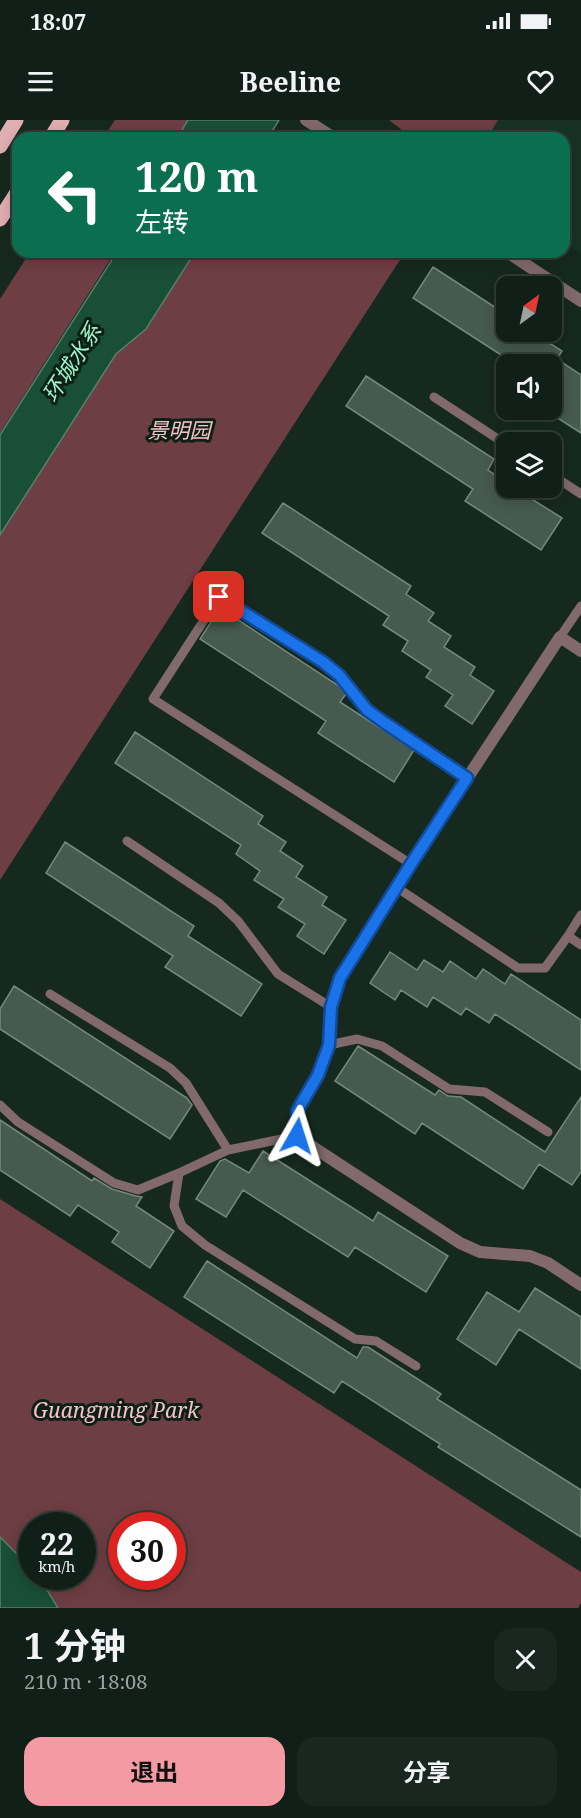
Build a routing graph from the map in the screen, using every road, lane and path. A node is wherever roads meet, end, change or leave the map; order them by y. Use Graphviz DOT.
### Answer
graph roads {
  1 [pos="16,120"];
  2 [pos="310,123"];
  3 [pos="324,132"];
  4 [pos="0,146"];
  5 [pos="12,200"];
  6 [pos="0,219"];
  7 [pos="516,258"];
  8 [pos="581,301"];
  9 [pos="434,397"];
  10 [pos="496,438"];
  11 [pos="562,482"];
  12 [pos="581,494"];
  13 [pos="581,606"];
  14 [pos="560,637"];
  15 [pos="581,651"];
  16 [pos="467,778"];
  17 [pos="127,841"];
  18 [pos="411,864"];
  19 [pos="396,887"];
  20 [pos="581,915"];
  21 [pos="568,936"];
  22 [pos="581,945"];
  23 [pos="50,994"];
  24 [pos="331,1007"];
  25 [pos="329,1045"];
  26 [pos="0,1106"];
  27 [pos="548,1132"];
  28 [pos="297,1136"];
  29 [pos="228,1150"];
  30 [pos="179,1173"];
  31 [pos="581,1285"];
  32 [pos="416,1366"];
  1 -- 4 [label="main road"];
  2 -- 3 [label="street"];
  5 -- 6 [label="main road"];
  7 -- 8 [label="street"];
  9 -- 10 [label="lane"];
  11 -- 12 [label="lane"];
  13 -- 14 [label="lane"];
  14 -- 15 [label="street"];
  14 -- 16 [label="street"];
  16 -- 18 [label="street"];
  16 -- 18 [label="lane"];
  17 -- 24 [label="lane"];
  18 -- 19 [label="street"];
  19 -- 21 [label="lane"];
  19 -- 24 [label="street"];
  20 -- 21 [label="lane"];
  21 -- 22 [label="lane"];
  23 -- 29 [label="lane"];
  24 -- 25 [label="street"];
  25 -- 27 [label="lane"];
  25 -- 28 [label="street"];
  26 -- 30 [label="lane"];
  28 -- 29 [label="lane"];
  28 -- 31 [label="street"];
  29 -- 30 [label="lane"];
  30 -- 32 [label="lane"];
}
